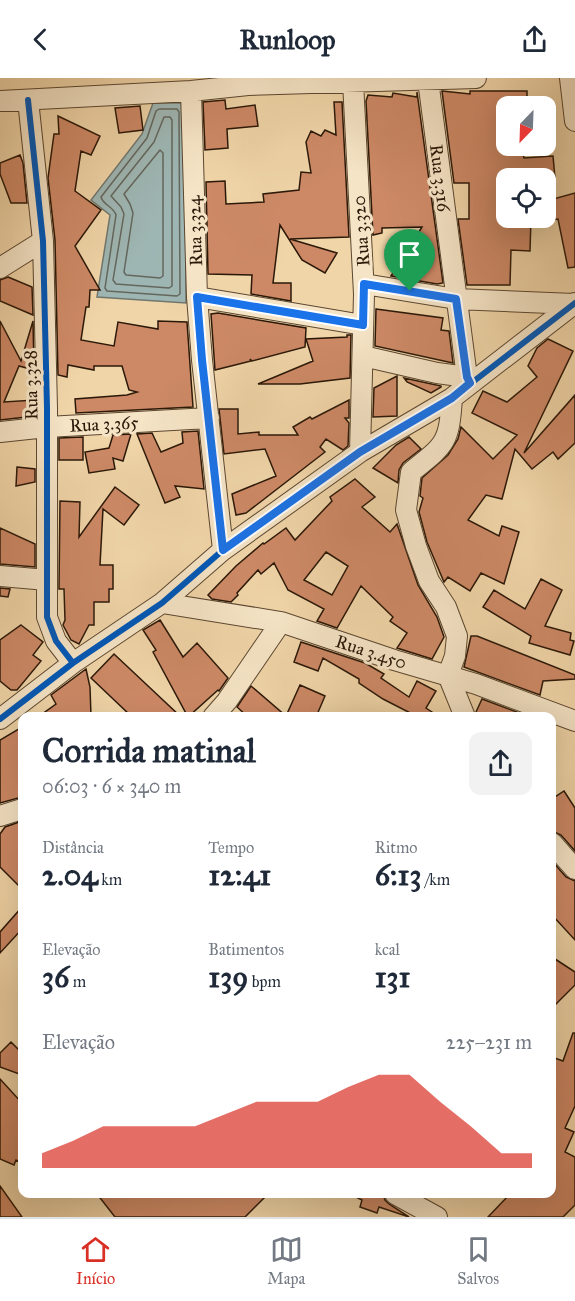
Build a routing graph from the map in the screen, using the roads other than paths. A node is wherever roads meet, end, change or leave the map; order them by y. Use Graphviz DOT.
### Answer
graph roads {
  1 [pos="476,78"];
  2 [pos="570,78"];
  3 [pos="378,80"];
  4 [pos="428,80"];
  5 [pos="248,82"];
  6 [pos="353,82"];
  7 [pos="97,86"];
  8 [pos="191,91"];
  9 [pos="28,100"];
  10 [pos="0,101"];
  11 [pos="575,121"];
  12 [pos="42,241"];
  13 [pos="0,268"];
  14 [pos="364,284"];
  15 [pos="197,297"];
  16 [pos="456,299"];
  17 [pos="574,304"];
  18 [pos="363,325"];
  19 [pos="363,356"];
  20 [pos="468,380"];
  21 [pos="452,398"];
  22 [pos="209,418"];
  23 [pos="47,427"];
  24 [pos="0,432"];
  25 [pos="360,452"];
  26 [pos="223,550"];
  27 [pos="0,576"];
  28 [pos="47,580"];
  29 [pos="162,603"];
  30 [pos="281,622"];
  31 [pos="73,663"];
  32 [pos="448,675"];
  33 [pos="217,712"];
  34 [pos="463,712"];
  35 [pos="551,712"];
  36 [pos="556,714"];
  37 [pos="0,719"];
  38 [pos="575,721"];
  39 [pos="18,810"];
  40 [pos="0,816"];
  41 [pos="556,848"];
  42 [pos="575,869"];
  43 [pos="402,1198"];
  44 [pos="437,1217"];
  1 -- 4 [label="street"];
  2 -- 11 [label="street"];
  3 -- 4 [label="street"];
  3 -- 6 [label="street"];
  4 -- 16 [label="street, Rua 3.316"];
  5 -- 6 [label="street"];
  5 -- 8 [label="street"];
  6 -- 14 [label="street, Rua 3.320"];
  7 -- 8 [label="street"];
  7 -- 9 [label="street"];
  8 -- 15 [label="street, Rua 3.324"];
  9 -- 10 [label="street"];
  9 -- 12 [label="street, Rua 3.328"];
  12 -- 13 [label="street"];
  12 -- 23 [label="street, Rua 3.328"];
  14 -- 16 [label="street"];
  14 -- 18 [label="street, Rua 3.320"];
  15 -- 18 [label="street"];
  15 -- 22 [label="street, Rua 3.324"];
  16 -- 17 [label="street"];
  16 -- 20 [label="street, Rua 3.316"];
  17 -- 20 [label="street"];
  18 -- 19 [label="street, Rua 3.320"];
  19 -- 20 [label="street"];
  19 -- 25 [label="street, Rua 3.320"];
  20 -- 21 [label="street"];
  21 -- 25 [label="street"];
  21 -- 32 [label="street"];
  22 -- 23 [label="street, Rua 3.365"];
  22 -- 26 [label="street, Rua 3.324"];
  23 -- 24 [label="street, Rua 3.365"];
  23 -- 28 [label="street, Rua 3.328"];
  25 -- 26 [label="street"];
  26 -- 29 [label="street"];
  27 -- 28 [label="street"];
  28 -- 31 [label="street, Rua 3.328"];
  29 -- 30 [label="street, Rua 3.450"];
  29 -- 31 [label="street"];
  30 -- 32 [label="street, Rua 3.450"];
  30 -- 33 [label="street"];
  31 -- 37 [label="street"];
  32 -- 34 [label="street"];
  32 -- 35 [label="street, Rua 3.450"];
  36 -- 38 [label="street, Rua 3.450"];
  39 -- 40 [label="street"];
  41 -- 42 [label="street"];
  43 -- 44 [label="street"];
}
